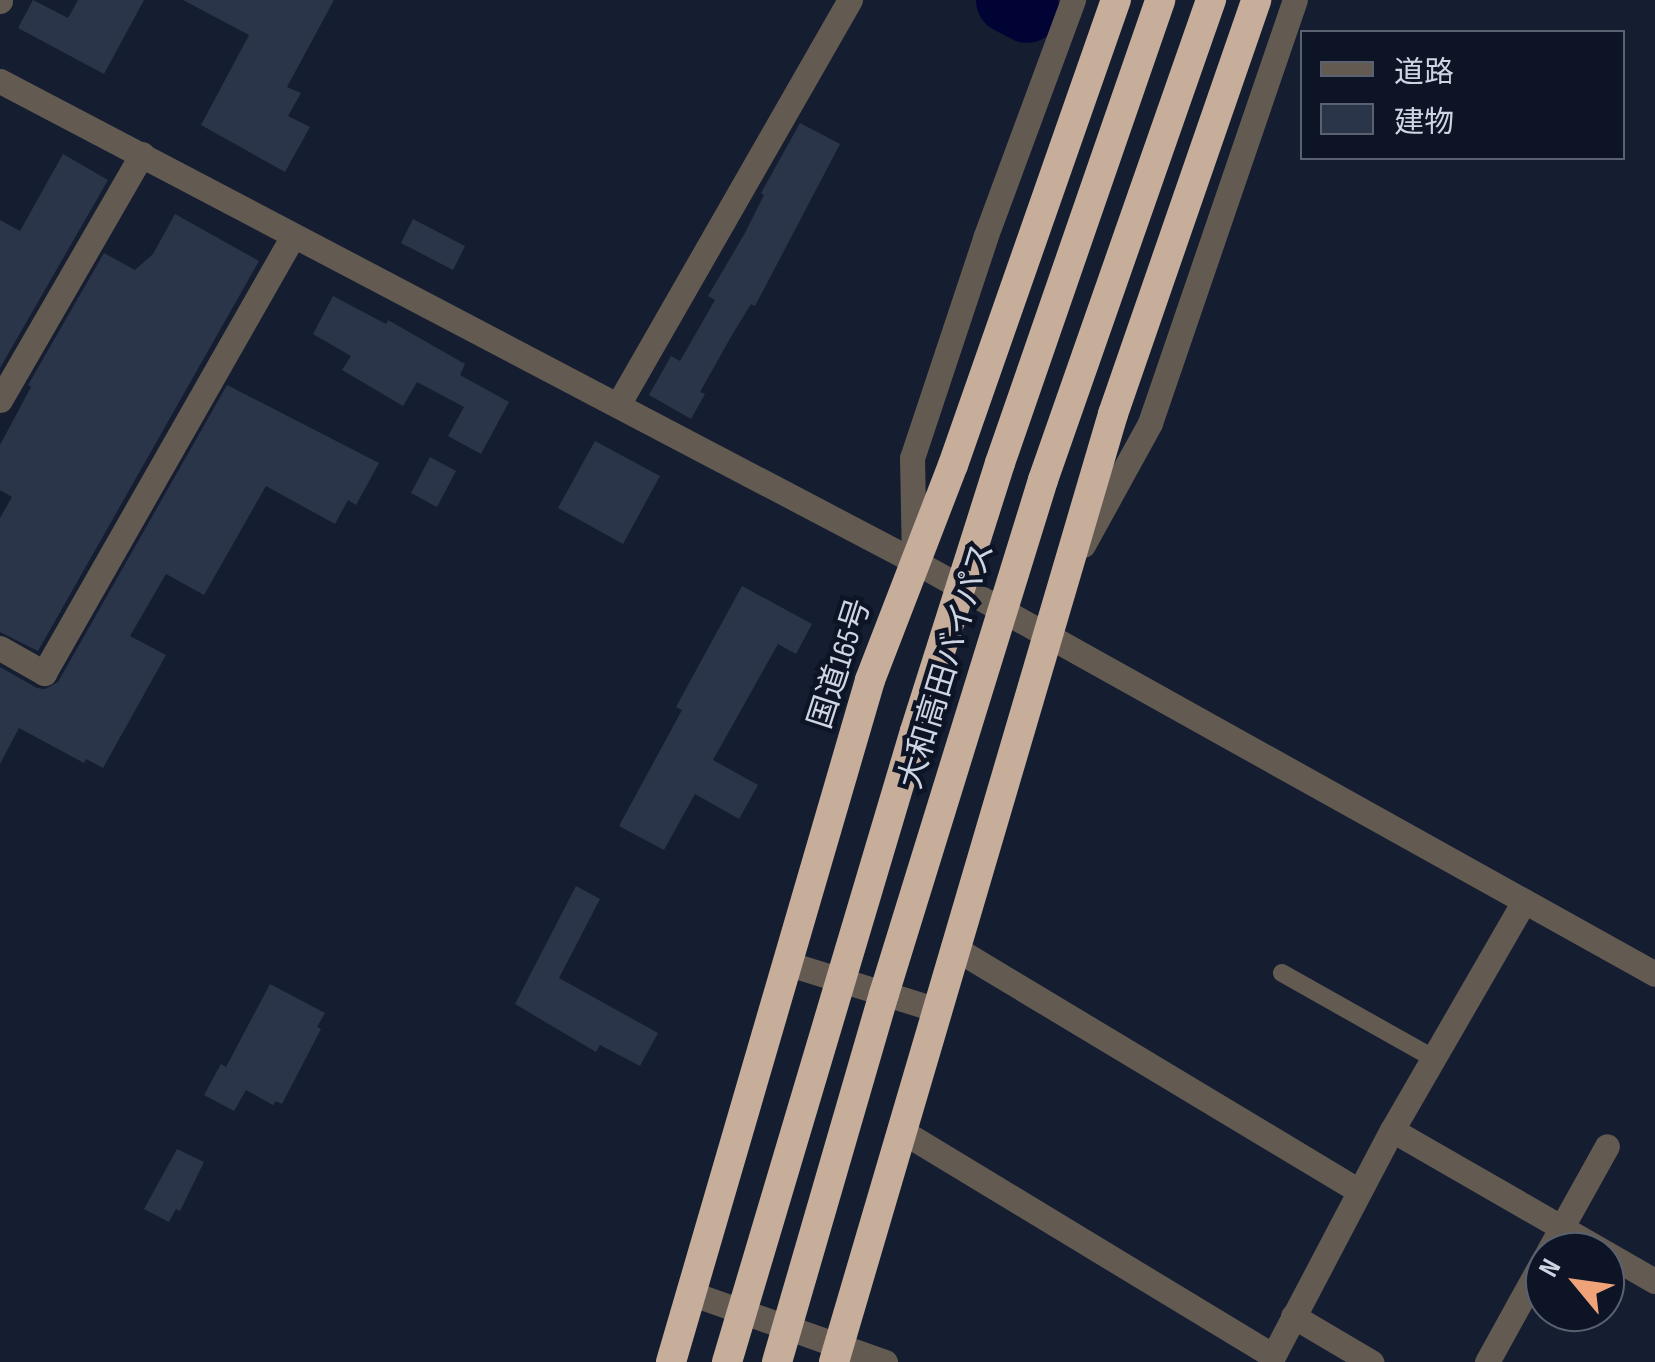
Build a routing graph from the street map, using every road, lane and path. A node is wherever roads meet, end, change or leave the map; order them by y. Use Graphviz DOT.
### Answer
graph roads {
  1 [pos="850,0"];
  2 [pos="1073,0"];
  3 [pos="1116,0"];
  4 [pos="1160,0"];
  5 [pos="1210,0"];
  6 [pos="1256,0"];
  7 [pos="1294,0"];
  8 [pos="0,81"];
  9 [pos="142,154"];
  10 [pos="294,236"];
  11 [pos="0,400"];
  12 [pos="619,403"];
  13 [pos="914,560"];
  14 [pos="1064,580"];
  15 [pos="1047,634"];
  16 [pos="0,648"];
  17 [pos="1524,900"];
  18 [pos="953,947"];
  19 [pos="786,963"];
  20 [pos="1282,973"];
  21 [pos="1655,974"];
  22 [pos="934,1009"];
  23 [pos="1433,1058"];
  24 [pos="900,1130"];
  25 [pos="1392,1130"];
  26 [pos="1606,1146"];
  27 [pos="1359,1192"];
  28 [pos="1562,1227"];
  29 [pos="1559,1232"];
  30 [pos="1655,1281"];
  31 [pos="1525,1292"];
  32 [pos="690,1293"];
  33 [pos="1294,1316"];
  34 [pos="836,1352"];
  35 [pos="1271,1359"];
  36 [pos="671,1362"];
  37 [pos="728,1362"];
  38 [pos="778,1362"];
  39 [pos="885,1362"];
  40 [pos="1372,1362"];
  41 [pos="1487,1362"];
  1 -- 12 [label="street"];
  2 -- 13 [label="street"];
  3 -- 13 [label="highway, 国道165号"];
  4 -- 37 [label="highway, 大和高田バイパス, bridge"];
  5 -- 38 [label="highway, 大和高田バイパス, bridge"];
  6 -- 14 [label="highway"];
  7 -- 14 [label="street"];
  8 -- 9 [label="street"];
  9 -- 10 [label="street"];
  9 -- 11 [label="street"];
  10 -- 12 [label="street"];
  10 -- 16 [label="street"];
  12 -- 13 [label="street"];
  13 -- 15 [label="street"];
  13 -- 19 [label="highway, 国道165号"];
  14 -- 15 [label="highway"];
  15 -- 17 [label="street"];
  15 -- 18 [label="highway"];
  17 -- 21 [label="street"];
  17 -- 23 [label="street"];
  18 -- 22 [label="highway"];
  18 -- 27 [label="street"];
  19 -- 22 [label="street"];
  19 -- 32 [label="highway, 国道165号"];
  20 -- 23 [label="lane"];
  22 -- 24 [label="highway"];
  23 -- 25 [label="street"];
  24 -- 34 [label="highway"];
  24 -- 35 [label="street"];
  25 -- 27 [label="street"];
  25 -- 28 [label="street"];
  26 -- 28 [label="street"];
  27 -- 33 [label="street"];
  28 -- 29 [label="street"];
  28 -- 30 [label="street"];
  31 -- 41 [label="street"];
  32 -- 34 [label="street"];
  32 -- 36 [label="highway, 国道165号"];
  33 -- 35 [label="street"];
  33 -- 40 [label="street"];
  34 -- 39 [label="street"];
}
